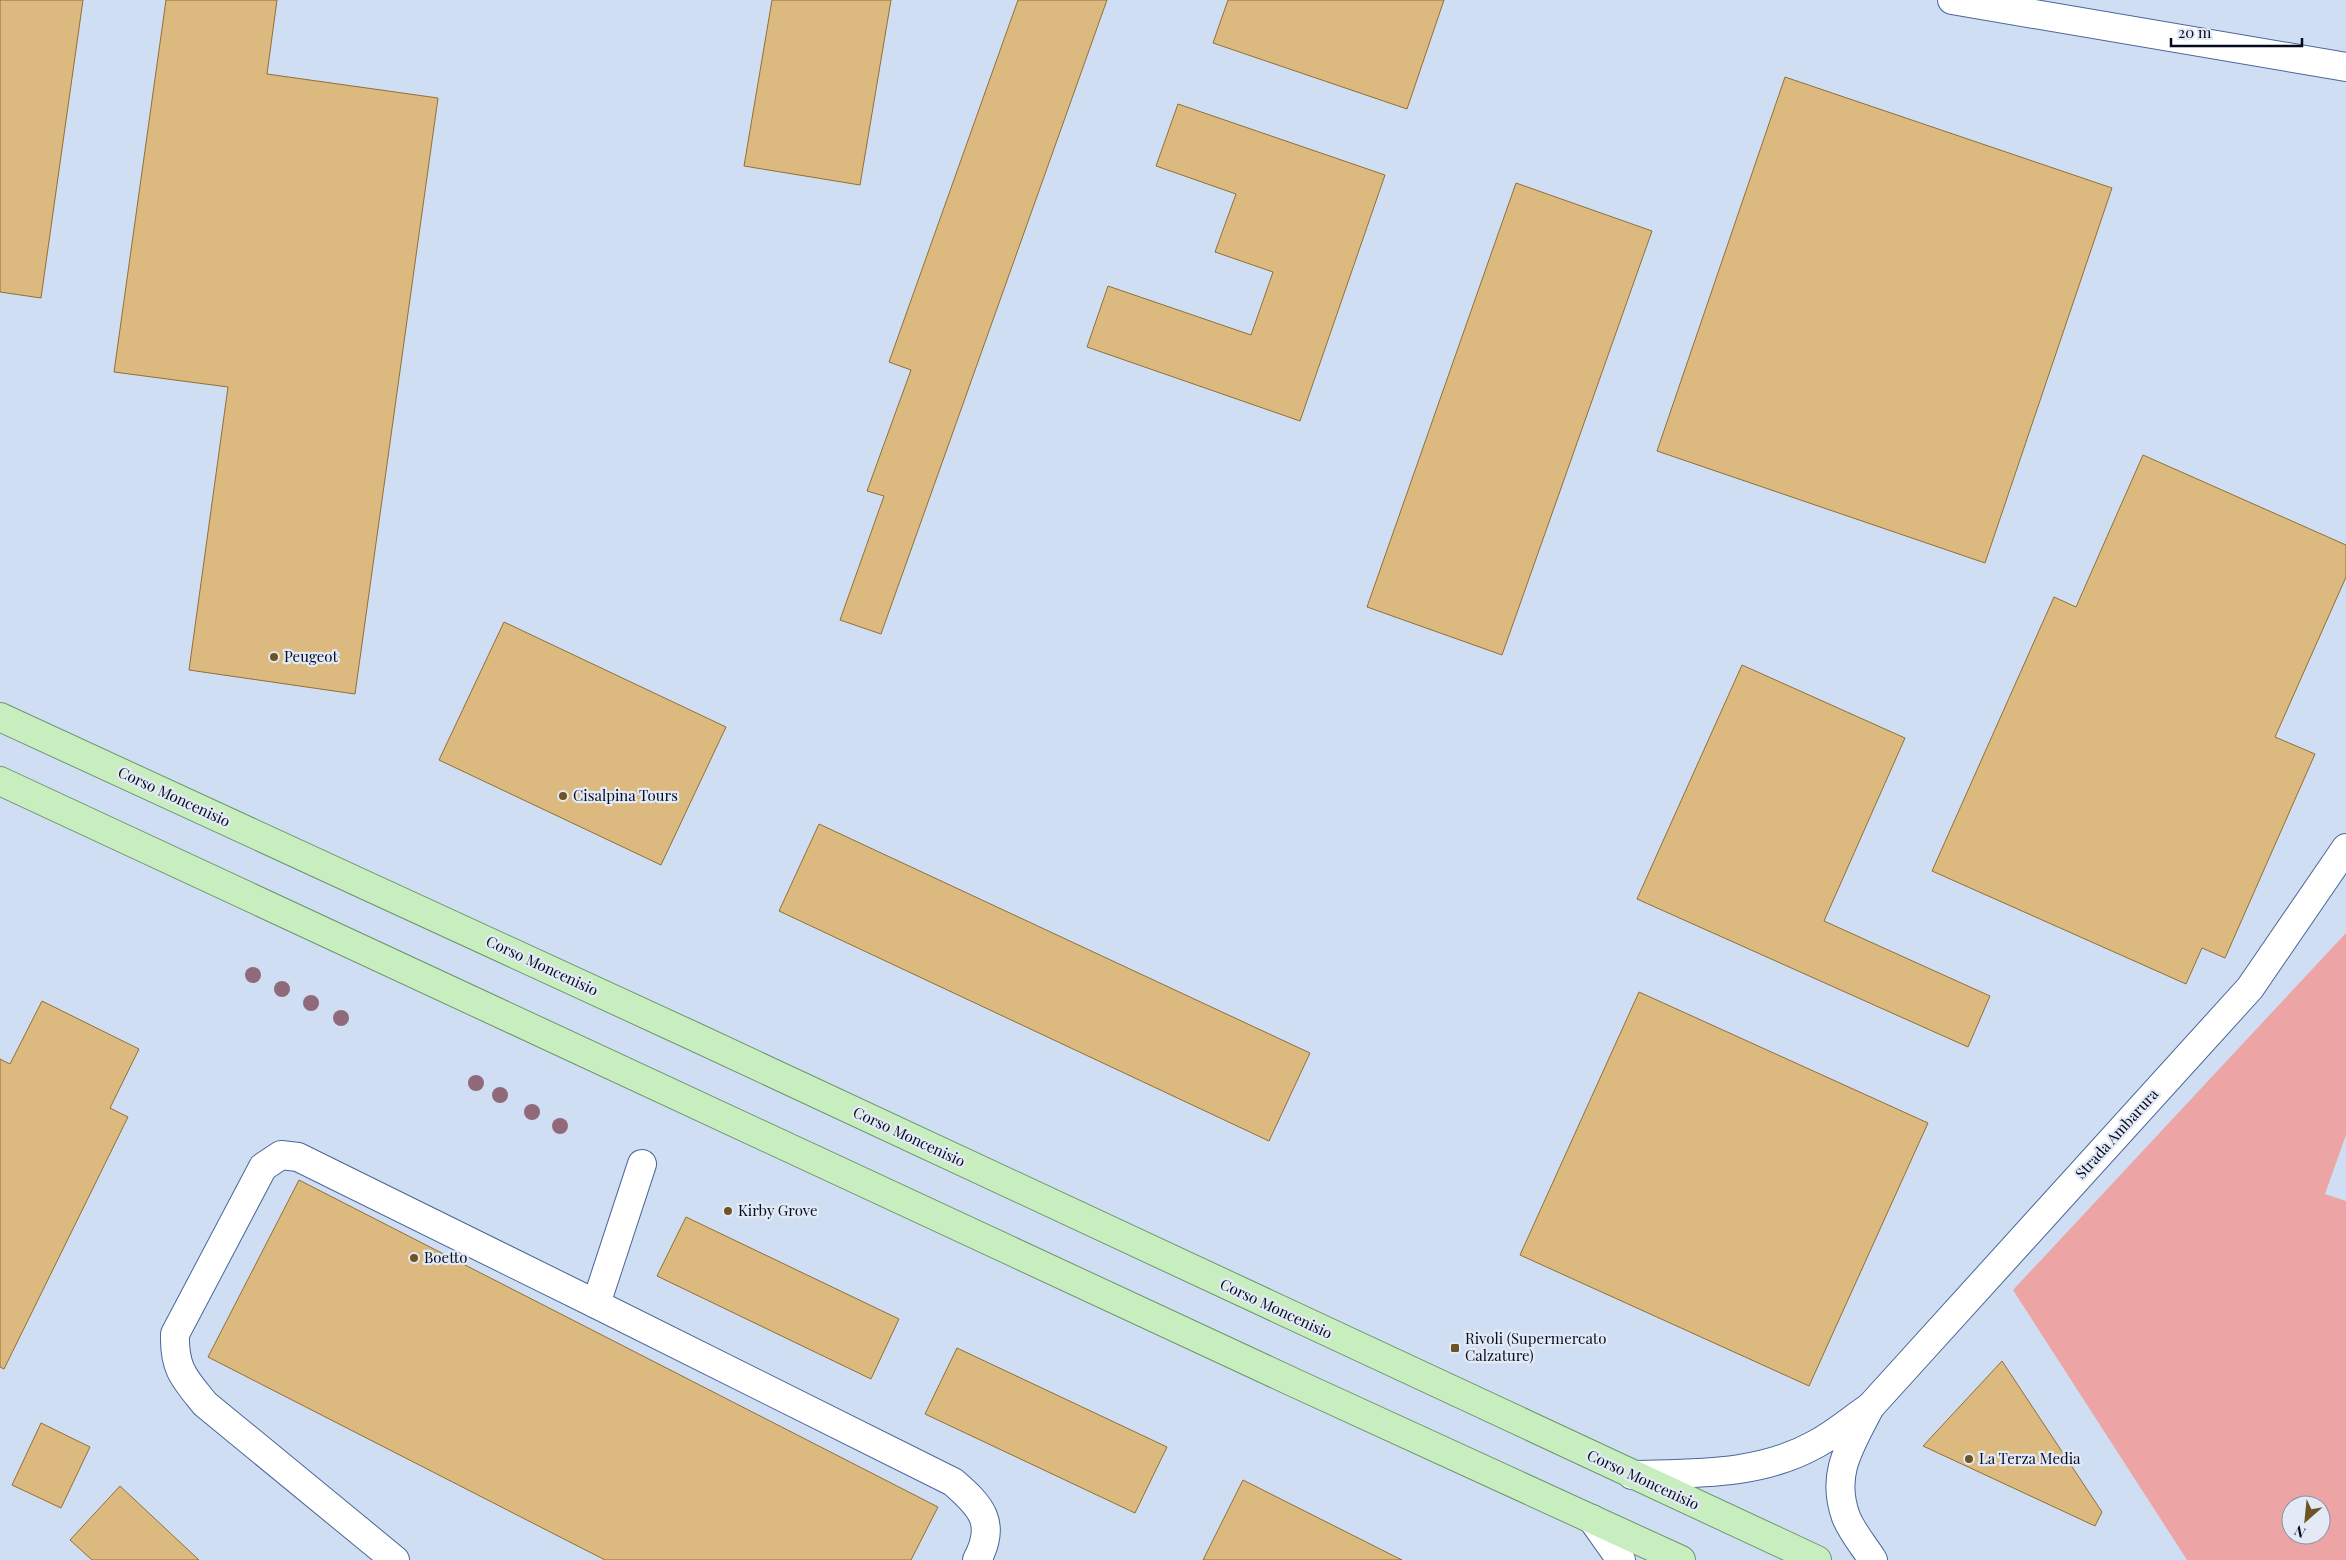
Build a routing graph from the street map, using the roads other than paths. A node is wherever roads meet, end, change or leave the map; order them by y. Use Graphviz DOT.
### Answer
graph roads {
  1 [pos="1952,0"];
  2 [pos="2346,67"];
  3 [pos="0,718"];
  4 [pos="0,781"];
  5 [pos="2346,848"];
  6 [pos="642,1164"];
  7 [pos="596,1304"];
  8 [pos="1870,1407"];
  9 [pos="1632,1475"];
  10 [pos="1592,1519"];
  11 [pos="396,1560"];
  12 [pos="977,1560"];
  13 [pos="1621,1560"];
  14 [pos="1681,1560"];
  15 [pos="1817,1560"];
  16 [pos="1873,1560"];
  1 -- 2 [label="street"];
  3 -- 9 [label="main road, Corso Moncenisio"];
  4 -- 10 [label="main road"];
  5 -- 8 [label="street, Strada Ambarura"];
  6 -- 7 [label="street"];
  7 -- 11 [label="street"];
  7 -- 12 [label="street"];
  8 -- 9 [label="street, Strada Ambarura"];
  8 -- 16 [label="street, Strada Ambarura"];
  9 -- 15 [label="main road, Corso Moncenisio"];
  10 -- 13 [label="street"];
  10 -- 14 [label="main road"];
}
